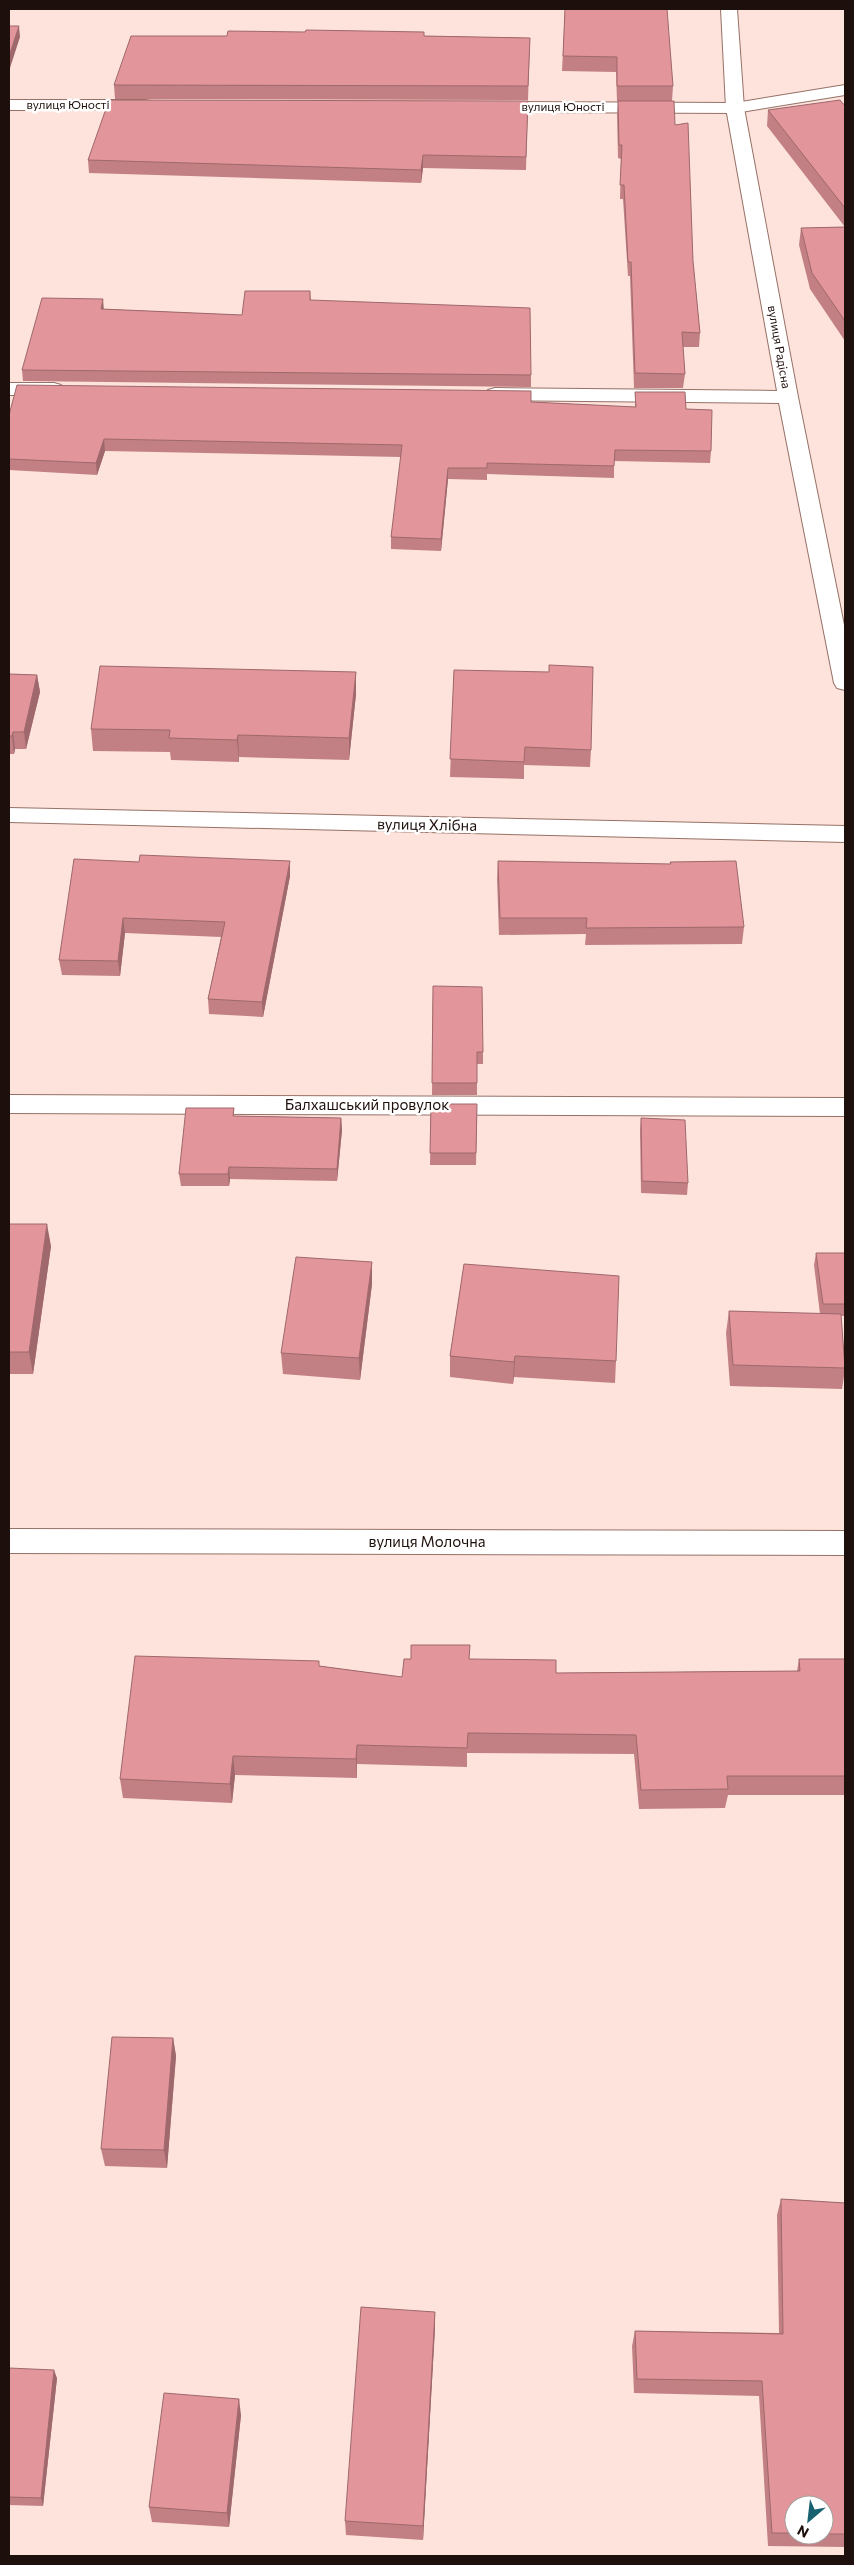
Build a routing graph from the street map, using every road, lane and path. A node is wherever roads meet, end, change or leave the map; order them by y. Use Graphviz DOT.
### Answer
graph roads {
  1 [pos="729,9"];
  2 [pos="845,90"];
  3 [pos="9,105"];
  4 [pos="158,105"];
  5 [pos="476,107"];
  6 [pos="735,108"];
  7 [pos="9,389"];
  8 [pos="69,389"];
  9 [pos="478,394"];
  10 [pos="788,397"];
  11 [pos="845,683"];
  12 [pos="9,815"];
  13 [pos="845,834"];
  14 [pos="9,1104"];
  15 [pos="845,1107"];
  16 [pos="9,1541"];
  17 [pos="845,1543"];
  1 -- 6 [label="street, вулиця Радісна"];
  2 -- 6 [label="street, вулиця Юності"];
  3 -- 4 [label="street, вулиця Юності"];
  5 -- 6 [label="street, вулиця Юності"];
  6 -- 10 [label="street, вулиця Радісна"];
  7 -- 8 [label="street"];
  9 -- 10 [label="street"];
  10 -- 11 [label="street, вулиця Радісна"];
  12 -- 13 [label="street, вулиця Хлібна"];
  14 -- 15 [label="street, Балхашський провулок"];
  16 -- 17 [label="street, вулиця Молочна"];
}
